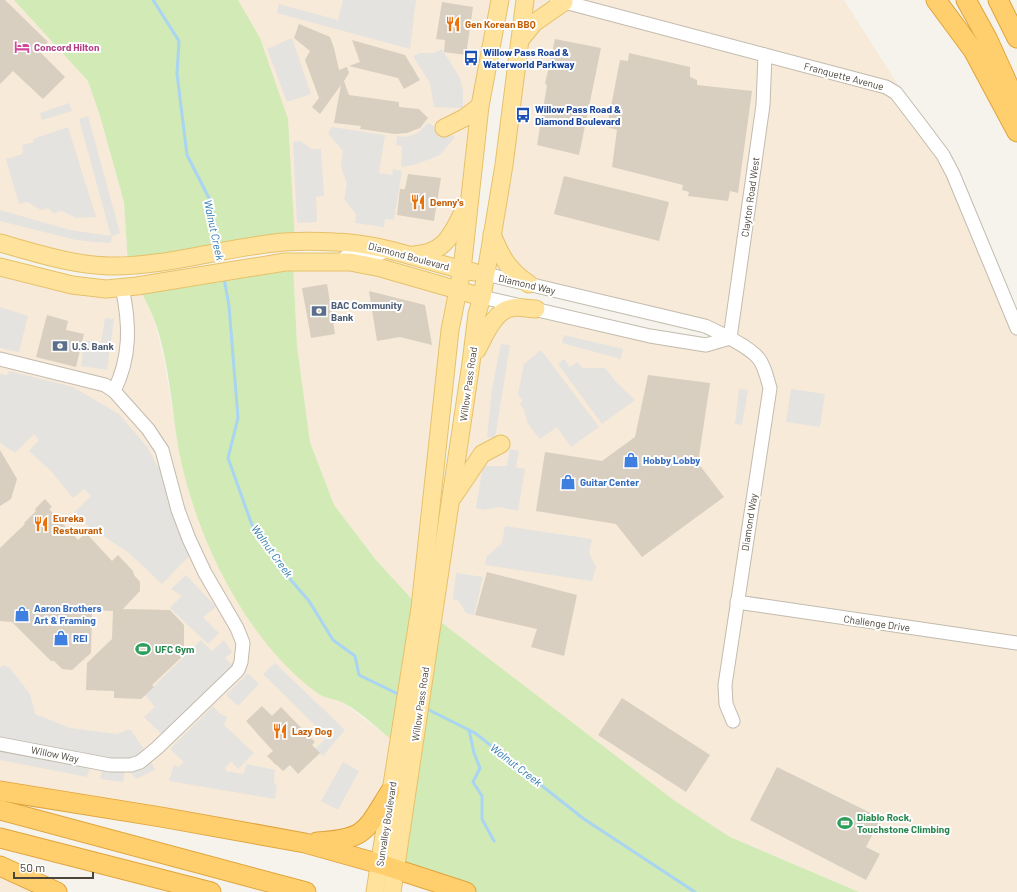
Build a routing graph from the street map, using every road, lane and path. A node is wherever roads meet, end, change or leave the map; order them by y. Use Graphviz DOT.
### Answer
graph roads {
  1 [pos="500,0"];
  2 [pos="525,0"];
  3 [pos="936,0"];
  4 [pos="966,0"];
  5 [pos="998,0"];
  6 [pos="560,1"];
  7 [pos="602,6"];
  8 [pos="1017,38"];
  9 [pos="521,39"];
  10 [pos="765,55"];
  11 [pos="1017,104"];
  12 [pos="480,106"];
  13 [pos="444,128"];
  14 [pos="1017,132"];
  15 [pos="470,196"];
  16 [pos="492,234"];
  17 [pos="0,243"];
  18 [pos="388,249"];
  19 [pos="409,255"];
  20 [pos="341,262"];
  21 [pos="0,266"];
  22 [pos="462,270"];
  23 [pos="486,274"];
  24 [pos="529,284"];
  25 [pos="122,287"];
  26 [pos="458,291"];
  27 [pos="482,297"];
  28 [pos="536,309"];
  29 [pos="1017,328"];
  30 [pos="730,338"];
  31 [pos="0,359"];
  32 [pos="471,363"];
  33 [pos="114,391"];
  34 [pos="501,444"];
  35 [pos="450,501"];
  36 [pos="737,602"];
  37 [pos="426,612"];
  38 [pos="1017,643"];
  39 [pos="732,721"];
  40 [pos="0,744"];
  41 [pos="397,757"];
  42 [pos="410,768"];
  43 [pos="0,791"];
  44 [pos="390,792"];
  45 [pos="0,810"];
  46 [pos="0,838"];
  47 [pos="305,843"];
  48 [pos="0,866"];
  49 [pos="388,867"];
  50 [pos="57,892"];
  51 [pos="211,892"];
  52 [pos="306,892"];
  53 [pos="375,892"];
  54 [pos="392,892"];
  55 [pos="466,892"];
  1 -- 12 [label="main road, Willow Pass Road"];
  2 -- 9 [label="main road, Willow Pass Road"];
  3 -- 14 [label="highway"];
  4 -- 11 [label="highway"];
  5 -- 8 [label="highway"];
  6 -- 7 [label="street, Franquette Avenue"];
  6 -- 9 [label="main road"];
  7 -- 10 [label="street, Franquette Avenue"];
  9 -- 16 [label="main road, Willow Pass Road"];
  10 -- 29 [label="street, Franquette Avenue"];
  10 -- 30 [label="street, Clayton Road West"];
  12 -- 13 [label="main road"];
  12 -- 15 [label="main road, Willow Pass Road"];
  15 -- 19 [label="main road"];
  15 -- 22 [label="main road, Willow Pass Road"];
  16 -- 23 [label="main road, Willow Pass Road"];
  16 -- 24 [label="main road"];
  17 -- 18 [label="main road, Diamond Boulevard"];
  18 -- 19 [label="main road, Diamond Boulevard"];
  18 -- 20 [label="street"];
  19 -- 22 [label="main road, Diamond Boulevard"];
  20 -- 25 [label="main road, Diamond Boulevard"];
  20 -- 26 [label="main road, Diamond Boulevard"];
  21 -- 25 [label="main road, Diamond Boulevard"];
  22 -- 23 [label="main road, Diamond Boulevard"];
  22 -- 26 [label="main road, Willow Pass Road"];
  23 -- 24 [label="street, Diamond Way"];
  23 -- 27 [label="main road, Willow Pass Road"];
  24 -- 30 [label="street, Diamond Way"];
  25 -- 33 [label="street"];
  26 -- 27 [label="main road, Diamond Boulevard"];
  26 -- 37 [label="main road, Willow Pass Road"];
  27 -- 28 [label="street"];
  27 -- 32 [label="main road, Willow Pass Road"];
  28 -- 30 [label="street"];
  28 -- 32 [label="main road"];
  30 -- 36 [label="street, Diamond Way"];
  31 -- 33 [label="street"];
  32 -- 35 [label="main road, Willow Pass Road"];
  33 -- 40 [label="street, Willow Way"];
  34 -- 35 [label="main road"];
  35 -- 37 [label="main road, Willow Pass Road"];
  36 -- 38 [label="street, Challenge Drive"];
  36 -- 39 [label="street, Diamond Way"];
  37 -- 41 [label="main road, Willow Pass Road"];
  37 -- 42 [label="main road, Willow Pass Road"];
  41 -- 44 [label="main road, Sunvalley Boulevard"];
  42 -- 49 [label="main road, Sunvalley Boulevard"];
  43 -- 47 [label="highway"];
  44 -- 47 [label="highway"];
  44 -- 49 [label="main road, Sunvalley Boulevard"];
  45 -- 52 [label="highway"];
  46 -- 51 [label="highway"];
  47 -- 49 [label="highway"];
  48 -- 50 [label="highway"];
  49 -- 53 [label="main road, Sunvalley Boulevard"];
  49 -- 54 [label="main road, Sunvalley Boulevard"];
  49 -- 55 [label="highway"];
}
